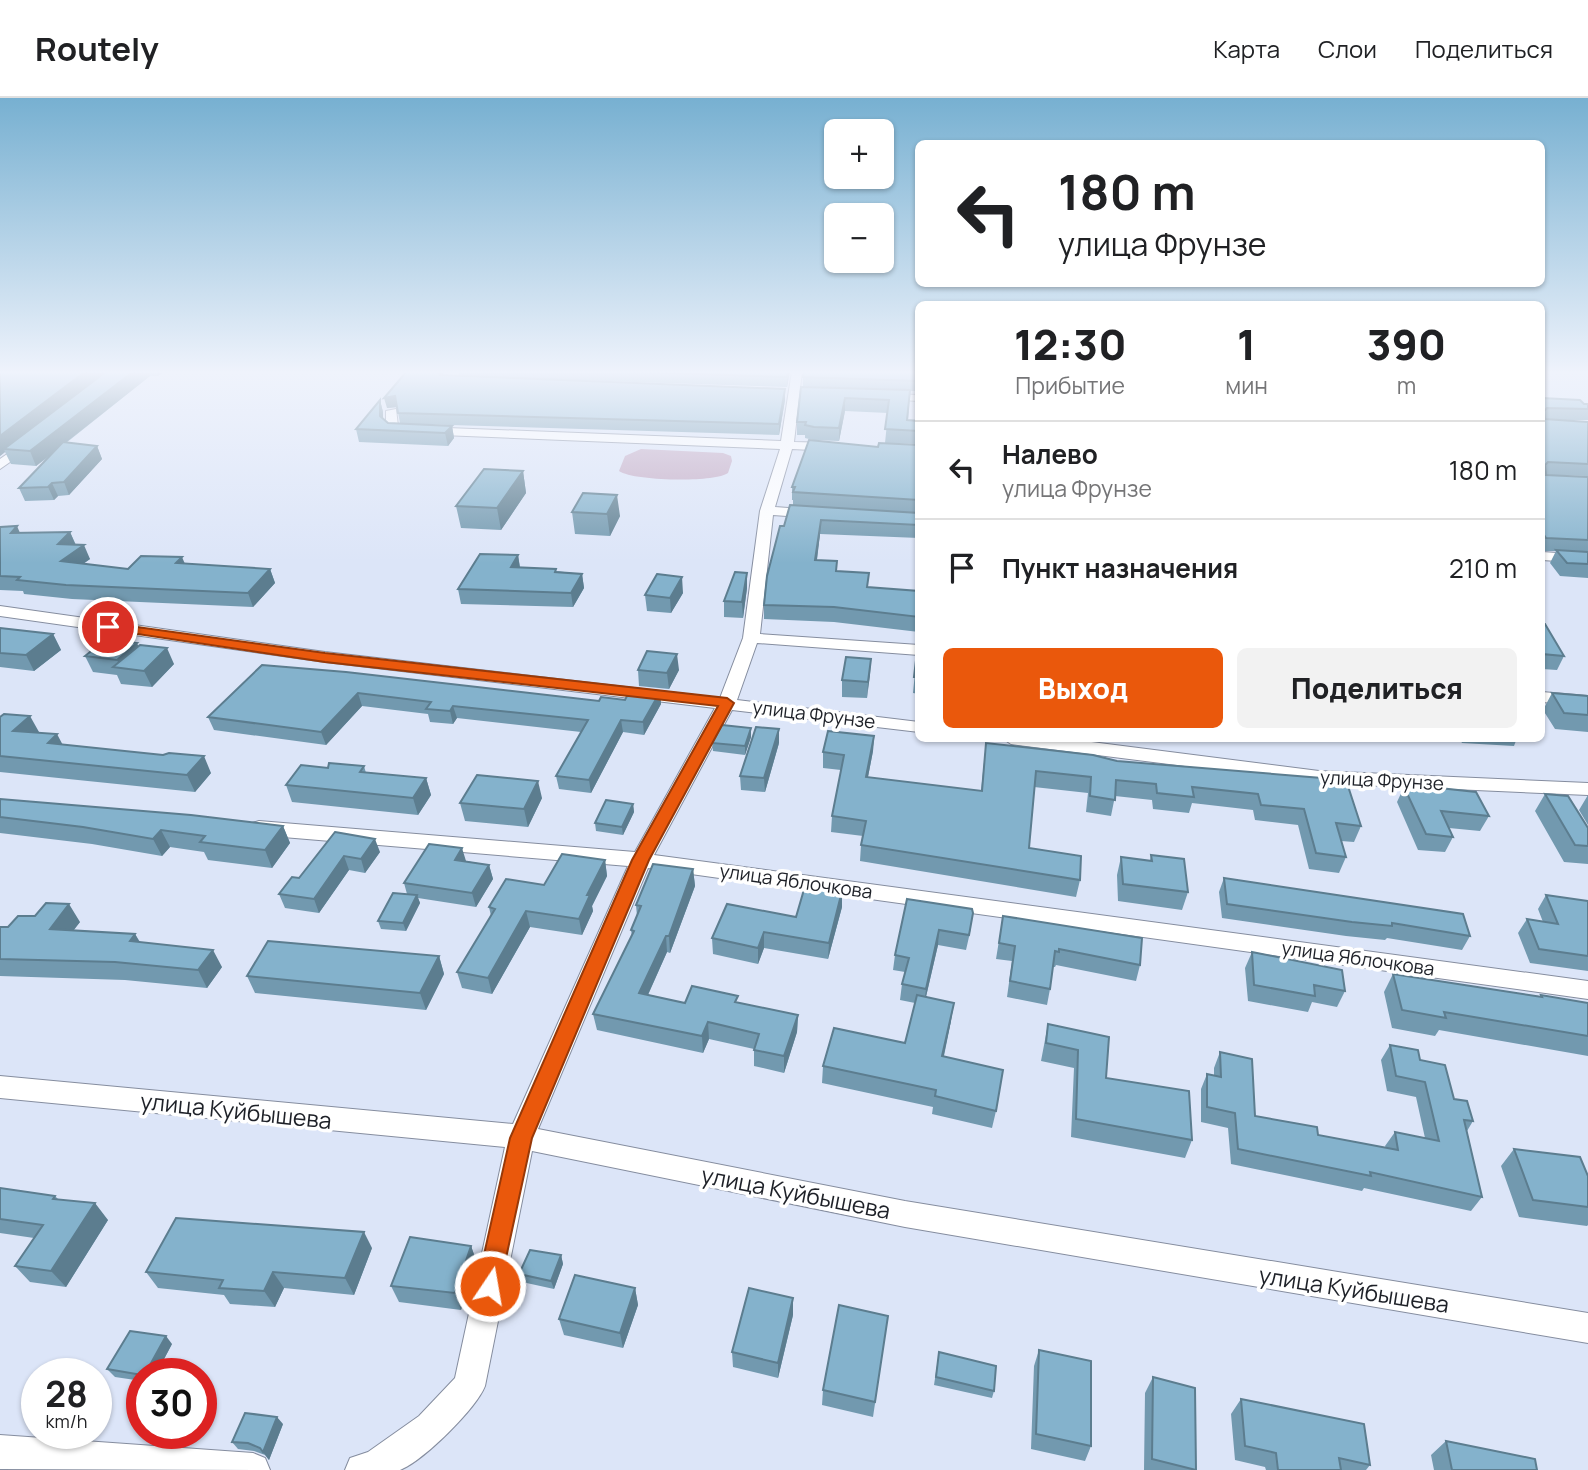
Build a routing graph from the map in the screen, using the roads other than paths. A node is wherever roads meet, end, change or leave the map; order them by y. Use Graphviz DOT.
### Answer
graph roads {
  1 [pos="39,435"];
  2 [pos="541,435"];
  3 [pos="788,435"];
  4 [pos="787,445"];
  5 [pos="840,447"];
  6 [pos="0,465"];
  7 [pos="767,511"];
  8 [pos="836,515"];
  9 [pos="1545,556"];
  10 [pos="1588,559"];
  11 [pos="0,611"];
  12 [pos="751,638"];
  13 [pos="915,650"];
  14 [pos="1545,697"];
  15 [pos="1588,701"];
  16 [pos="727,703"];
  17 [pos="915,726"];
  18 [pos="1043,742"];
  19 [pos="1588,789"];
  20 [pos="237,826"];
  21 [pos="641,860"];
  22 [pos="1588,990"];
  23 [pos="0,1087"];
  24 [pos="521,1138"];
  25 [pos="1588,1328"];
  26 [pos="0,1452"];
  27 [pos="253,1470"];
  28 [pos="362,1470"];
  1 -- 6 [label="street"];
  2 -- 4 [label="street"];
  3 -- 4 [label="street"];
  4 -- 5 [label="street"];
  4 -- 7 [label="street"];
  7 -- 8 [label="street"];
  7 -- 12 [label="street"];
  9 -- 10 [label="street"];
  11 -- 16 [label="street, улица Фрунзе"];
  12 -- 13 [label="street"];
  12 -- 16 [label="street"];
  14 -- 15 [label="street"];
  16 -- 17 [label="street, улица Фрунзе"];
  16 -- 21 [label="street"];
  18 -- 19 [label="street, улица Фрунзе"];
  20 -- 21 [label="street, улица Яблочкова"];
  21 -- 22 [label="street, улица Яблочкова"];
  21 -- 24 [label="street"];
  23 -- 24 [label="street, улица Куйбышева"];
  24 -- 25 [label="street, улица Куйбышева"];
  24 -- 28 [label="street"];
  26 -- 27 [label="street"];
}
